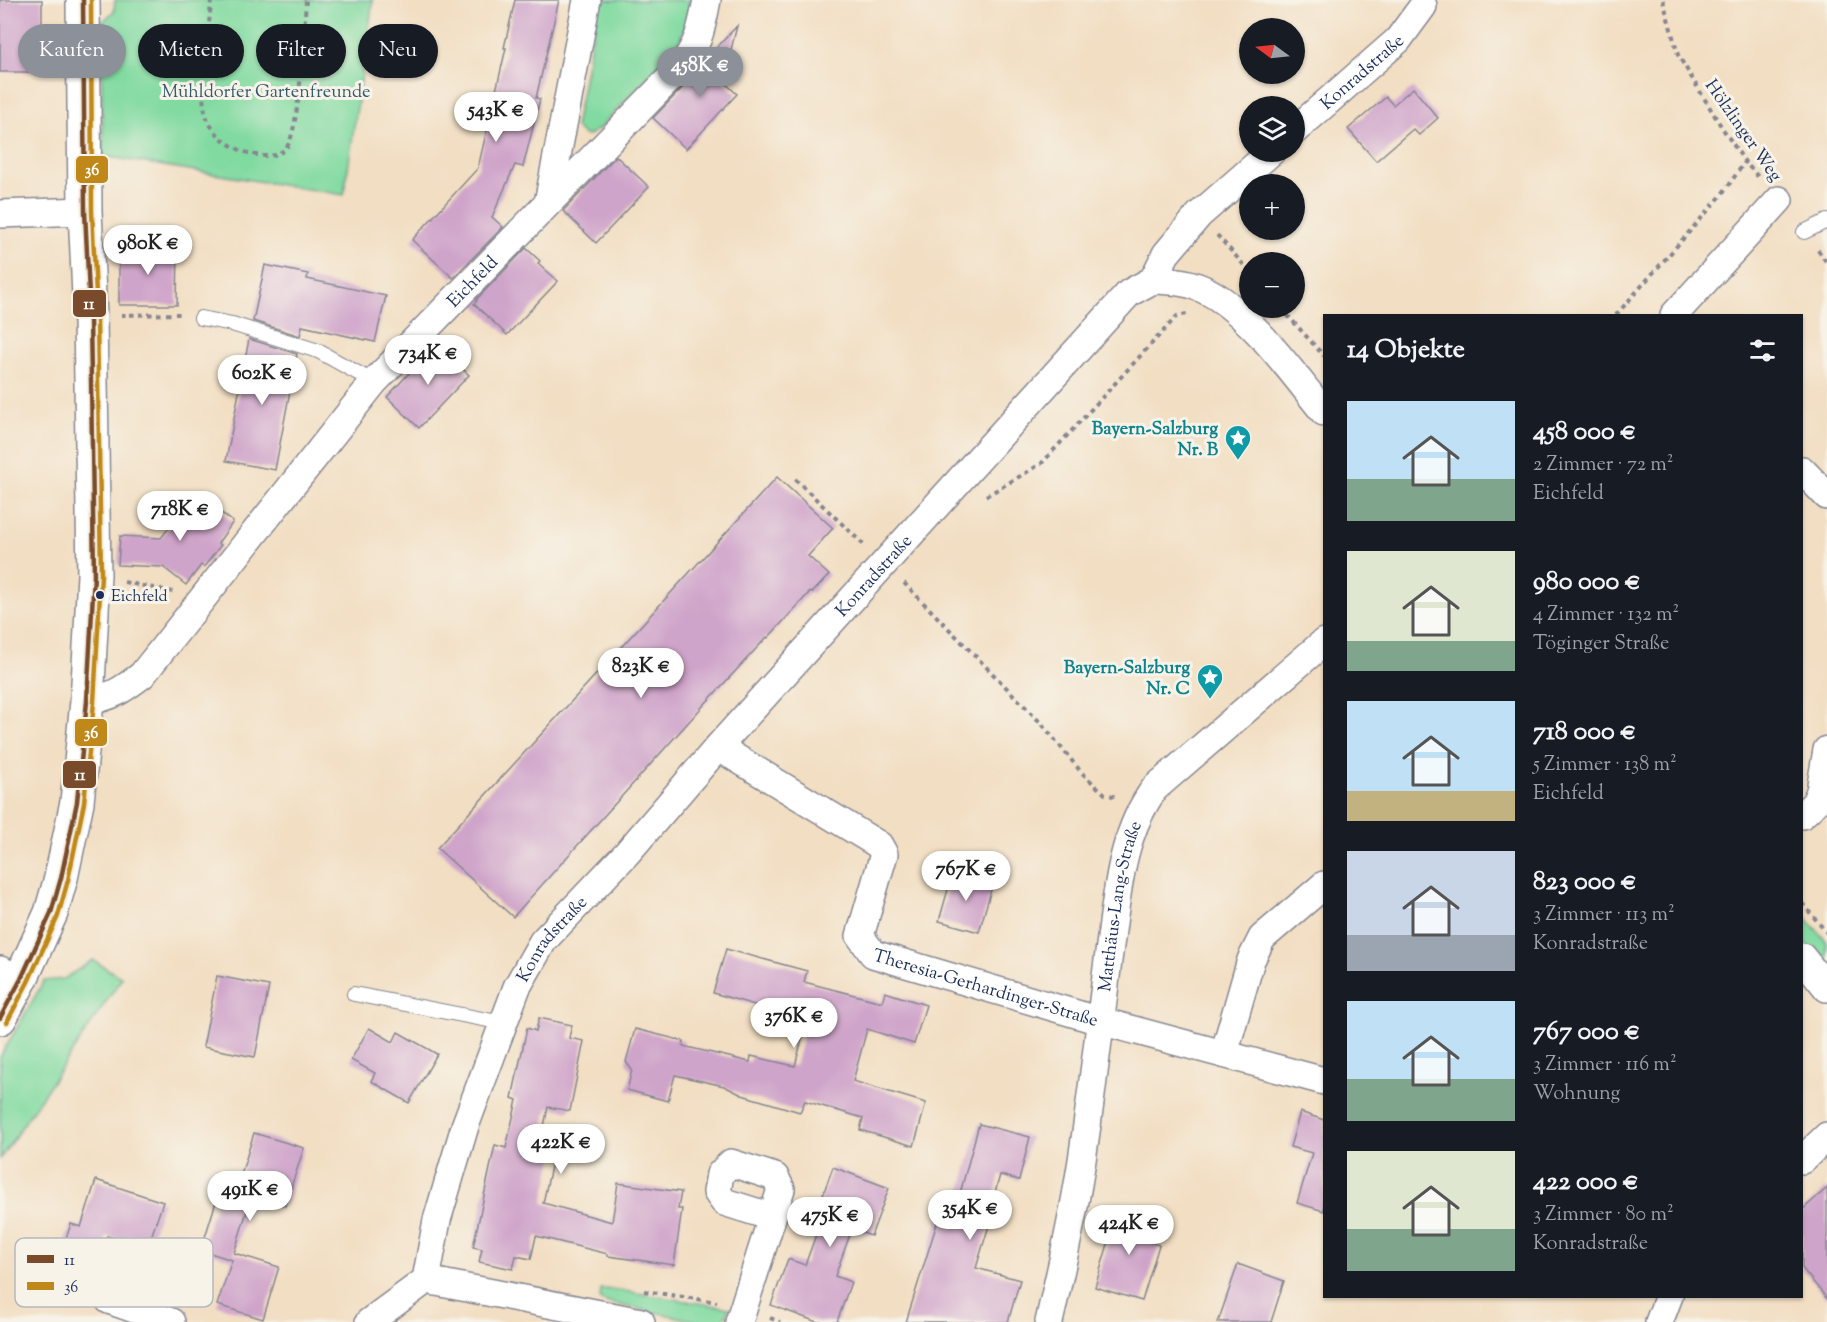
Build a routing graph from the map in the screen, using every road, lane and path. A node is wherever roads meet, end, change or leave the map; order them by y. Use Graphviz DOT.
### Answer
graph roads {
  1 [pos="83,0"];
  2 [pos="211,0"];
  3 [pos="306,0"];
  4 [pos="588,0"];
  5 [pos="707,0"];
  6 [pos="1663,0"];
  7 [pos="1423,6"];
  8 [pos="1305,121"];
  9 [pos="1260,162"];
  10 [pos="1745,162"];
  11 [pos="1779,200"];
  12 [pos="548,203"];
  13 [pos="85,211"];
  14 [pos="0,214"];
  15 [pos="1199,215"];
  16 [pos="1827,221"];
  17 [pos="1804,232"];
  18 [pos="1239,260"];
  19 [pos="1827,263"];
  20 [pos="1153,280"];
  21 [pos="1617,314"];
  22 [pos="1675,314"];
  23 [pos="1195,315"];
  24 [pos="90,316"];
  25 [pos="201,318"];
  26 [pos="1290,318"];
  27 [pos="1323,355"];
  28 [pos="375,382"];
  29 [pos="1323,411"];
  30 [pos="795,479"];
  31 [pos="977,501"];
  32 [pos="883,564"];
  33 [pos="94,575"];
  34 [pos="206,594"];
  35 [pos="1323,643"];
  36 [pos="87,701"];
  37 [pos="718,747"];
  38 [pos="1827,750"];
  39 [pos="1144,802"];
  40 [pos="1803,814"];
  41 [pos="1323,886"];
  42 [pos="1803,904"];
  43 [pos="1827,933"];
  44 [pos="1803,958"];
  45 [pos="10,975"];
  46 [pos="1827,988"];
  47 [pos="354,994"];
  48 [pos="0,1018"];
  49 [pos="1100,1021"];
  50 [pos="503,1023"];
  51 [pos="1224,1054"];
  52 [pos="1323,1081"];
  53 [pos="1827,1136"];
  54 [pos="1803,1159"];
  55 [pos="772,1217"];
  56 [pos="426,1280"];
  57 [pos="1668,1298"];
  58 [pos="129,1307"];
  59 [pos="171,1322"];
  60 [pos="369,1322"];
  61 [pos="641,1322"];
  62 [pos="739,1322"];
  63 [pos="1049,1322"];
  64 [pos="1659,1322"];
  1 -- 13 [label="street"];
  2 -- 3 [label="path"];
  4 -- 12 [label="street"];
  5 -- 12 [label="street, Eichfeld"];
  6 -- 10 [label="path, Hölzlinger Weg"];
  7 -- 8 [label="street, Konradstraße"];
  9 -- 15 [label="street"];
  10 -- 11 [label="path, Hölzlinger Weg"];
  10 -- 21 [label="path"];
  11 -- 22 [label="street"];
  12 -- 28 [label="street, Eichfeld"];
  13 -- 14 [label="street"];
  13 -- 24 [label="street"];
  15 -- 18 [label="path"];
  15 -- 20 [label="street"];
  16 -- 17 [label="lane"];
  17 -- 19 [label="path"];
  20 -- 29 [label="street"];
  20 -- 32 [label="street, Konradstraße"];
  23 -- 31 [label="path"];
  24 -- 25 [label="path"];
  24 -- 33 [label="street"];
  25 -- 28 [label="lane"];
  26 -- 27 [label="path"];
  28 -- 34 [label="street, Eichfeld"];
  30 -- 32 [label="path"];
  32 -- 37 [label="street, Konradstraße"];
  32 -- 39 [label="path"];
  33 -- 34 [label="path"];
  33 -- 36 [label="street"];
  34 -- 36 [label="street, Eichfeld"];
  35 -- 39 [label="street, Matthäus-Lang-Straße"];
  36 -- 45 [label="street"];
  37 -- 49 [label="street, Theresia-Gerhardinger-Straße"];
  37 -- 50 [label="street, Konradstraße"];
  38 -- 40 [label="street"];
  39 -- 49 [label="street, Matthäus-Lang-Straße"];
  41 -- 51 [label="street"];
  42 -- 43 [label="path"];
  44 -- 46 [label="street"];
  45 -- 48 [label="street"];
  47 -- 50 [label="lane"];
  49 -- 51 [label="street, Theresia-Gerhardinger-Straße"];
  49 -- 63 [label="street, Matthäus-Lang-Straße"];
  50 -- 56 [label="street, Konradstraße"];
  51 -- 52 [label="street, Theresia-Gerhardinger-Straße"];
  53 -- 54 [label="street"];
  55 -- 62 [label="street"];
  56 -- 60 [label="street"];
  56 -- 61 [label="street"];
  57 -- 64 [label="street"];
  58 -- 59 [label="street"];
}
